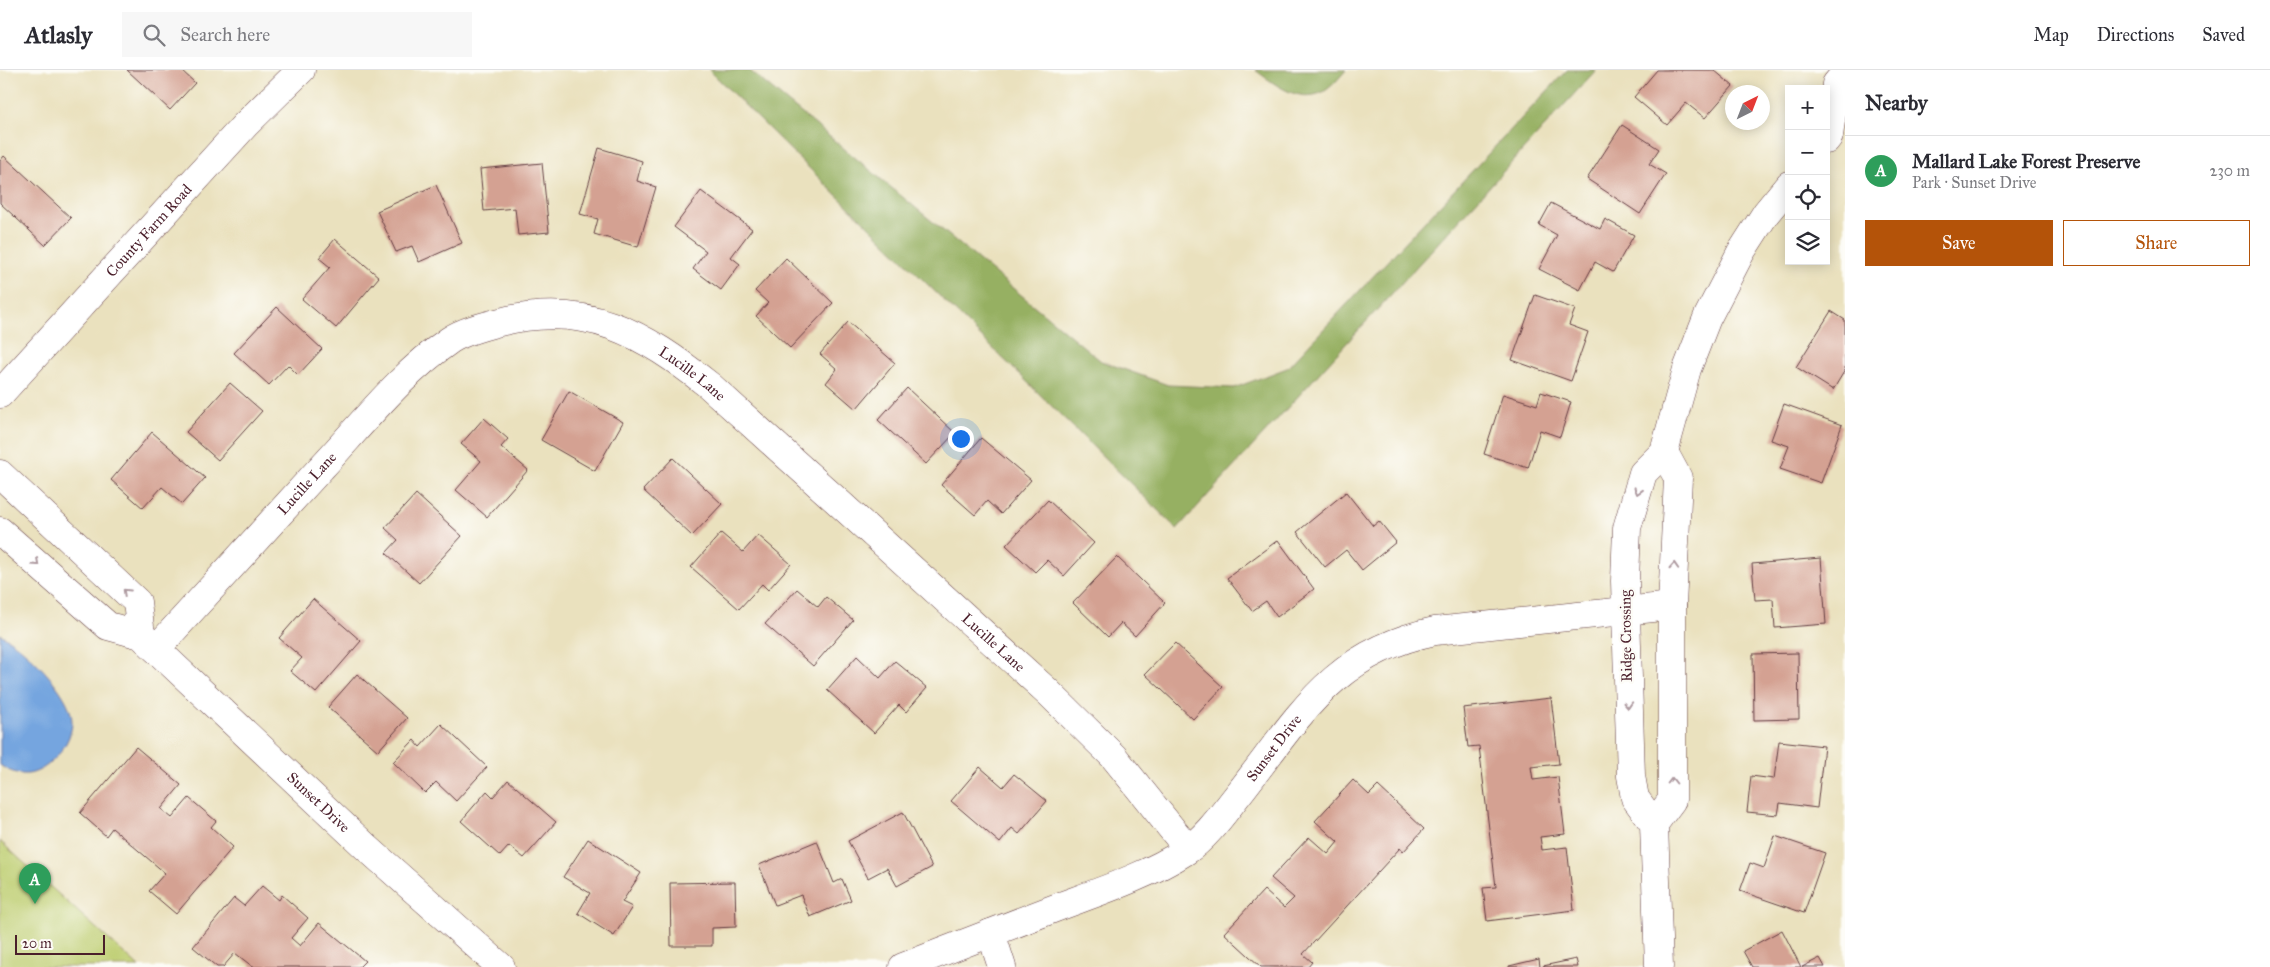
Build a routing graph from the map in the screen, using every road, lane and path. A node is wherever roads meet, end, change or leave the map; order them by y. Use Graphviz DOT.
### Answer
graph roads {
  1 [pos="300,70"];
  2 [pos="1845,73"];
  3 [pos="1834,136"];
  4 [pos="1785,190"];
  5 [pos="0,394"];
  6 [pos="1664,452"];
  7 [pos="0,474"];
  8 [pos="0,531"];
  9 [pos="1672,606"];
  10 [pos="1626,611"];
  11 [pos="148,642"];
  12 [pos="1654,824"];
  13 [pos="1188,850"];
  14 [pos="991,933"];
  15 [pos="501,967"];
  16 [pos="903,967"];
  17 [pos="1002,967"];
  18 [pos="1659,967"];
  1 -- 5 [label="street, County Farm Road"];
  2 -- 3 [label="street"];
  4 -- 6 [label="street, Ridge Crossing"];
  9 -- 6 [label="street, one-way"];
  6 -- 10 [label="street, Ridge Crossing, one-way"];
  11 -- 7 [label="street, one-way"];
  8 -- 11 [label="street, Sunset Drive, one-way"];
  9 -- 10 [label="street, Sunset Drive"];
  12 -- 9 [label="street, one-way"];
  10 -- 12 [label="street, Ridge Crossing, one-way"];
  10 -- 13 [label="street, Sunset Drive"];
  11 -- 13 [label="street, Lucille Lane"];
  11 -- 15 [label="street, Sunset Drive"];
  12 -- 18 [label="street"];
  13 -- 14 [label="street, Sunset Drive"];
  14 -- 16 [label="street, Sunset Drive"];
  14 -- 17 [label="street"];
}
